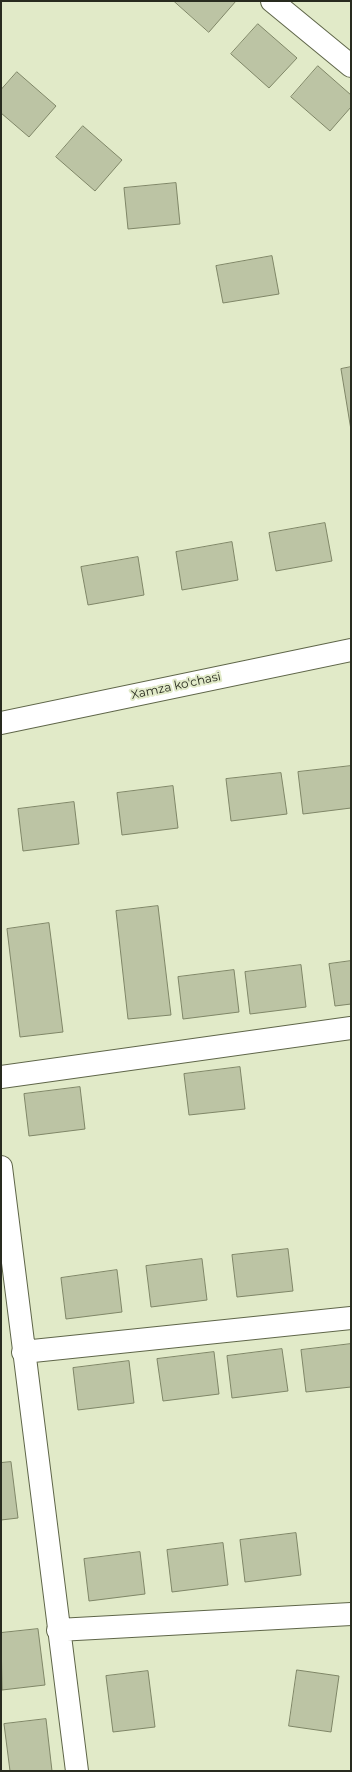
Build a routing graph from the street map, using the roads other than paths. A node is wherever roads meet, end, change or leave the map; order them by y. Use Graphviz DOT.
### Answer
graph roads {
  1 [pos="272,1"];
  2 [pos="351,66"];
  3 [pos="351,650"];
  4 [pos="1,723"];
  5 [pos="351,1028"];
  6 [pos="1,1077"];
  7 [pos="1,1167"];
  8 [pos="351,1318"];
  9 [pos="23,1352"];
  10 [pos="351,1614"];
  11 [pos="58,1630"];
  12 [pos="77,1771"];
  1 -- 2 [label="street"];
  3 -- 4 [label="street, Xamza ko'chasi"];
  5 -- 6 [label="street"];
  7 -- 9 [label="street"];
  8 -- 9 [label="street"];
  9 -- 11 [label="street"];
  10 -- 11 [label="street"];
  11 -- 12 [label="street"];
}
